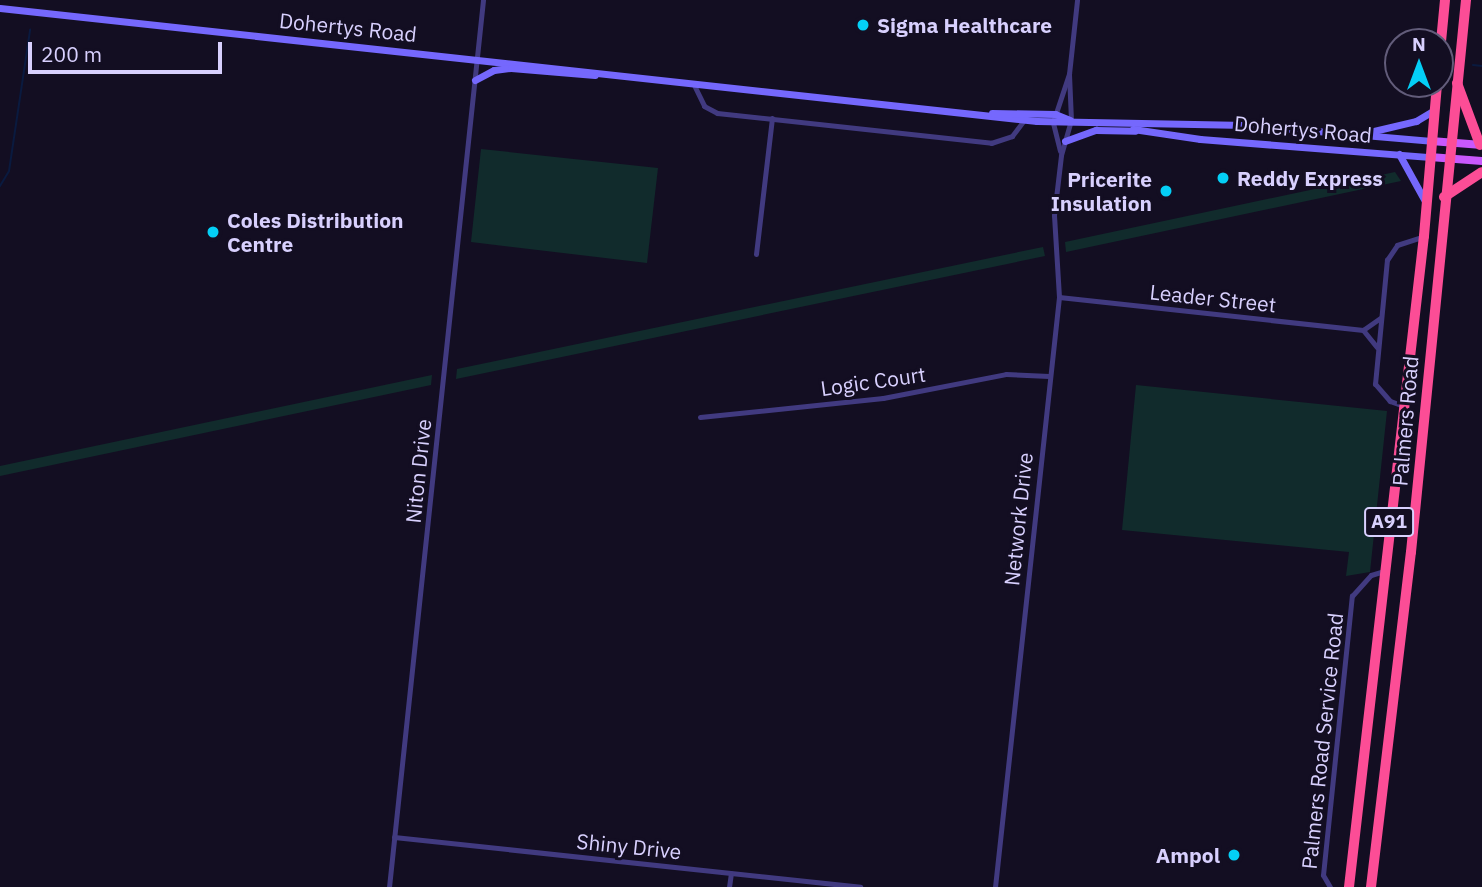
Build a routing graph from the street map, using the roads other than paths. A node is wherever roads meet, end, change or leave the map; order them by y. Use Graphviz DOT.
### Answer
graph roads {
  1 [pos="483,0"];
  2 [pos="1077,0"];
  3 [pos="1445,0"];
  4 [pos="1466,0"];
  5 [pos="0,8"];
  6 [pos="1442,28"];
  7 [pos="478,59"];
  8 [pos="610,74"];
  9 [pos="1069,74"];
  10 [pos="475,80"];
  11 [pos="693,83"];
  12 [pos="1457,83"];
  13 [pos="1435,98"];
  14 [pos="1434,110"];
  15 [pos="974,113"];
  16 [pos="772,118"];
  17 [pos="1054,118"];
  18 [pos="1024,120"];
  19 [pos="1071,120"];
  20 [pos="1122,126"];
  21 [pos="1143,131"];
  22 [pos="1353,135"];
  23 [pos="1065,141"];
  24 [pos="1432,141"];
  25 [pos="1450,143"];
  26 [pos="1481,145"];
  27 [pos="1399,154"];
  28 [pos="1061,155"];
  29 [pos="1430,157"];
  30 [pos="1448,158"];
  31 [pos="1482,161"];
  32 [pos="1482,172"];
  33 [pos="1444,197"];
  34 [pos="1427,203"];
  35 [pos="1424,236"];
  36 [pos="756,254"];
  37 [pos="1059,298"];
  38 [pos="1380,317"];
  39 [pos="1363,330"];
  40 [pos="1377,347"];
  41 [pos="1049,376"];
  42 [pos="1401,405"];
  43 [pos="700,417"];
  44 [pos="1384,571"];
  45 [pos="394,837"];
  46 [pos="731,873"];
  47 [pos="389,887"];
  48 [pos="729,887"];
  49 [pos="860,887"];
  50 [pos="995,887"];
  51 [pos="1331,887"];
  52 [pos="1349,887"];
  53 [pos="1371,887"];
  1 -- 7 [label="street, Niton Drive"];
  2 -- 9 [label="street"];
  3 -- 6 [label="highway"];
  4 -- 12 [label="highway, Palmers Road / A91"];
  5 -- 7 [label="main road, Dohertys Road"];
  7 -- 8 [label="main road, Dohertys Road"];
  7 -- 10 [label="street, Niton Drive"];
  8 -- 10 [label="main road"];
  8 -- 11 [label="main road, Dohertys Road"];
  9 -- 17 [label="street"];
  9 -- 19 [label="street, Network Drive"];
  10 -- 45 [label="street, Niton Drive"];
  11 -- 15 [label="main road, Dohertys Road"];
  11 -- 16 [label="street"];
  12 -- 25 [label="highway, Palmers Road / A91"];
  12 -- 26 [label="highway"];
  13 -- 14 [label="highway, Palmers Road / A91"];
  14 -- 22 [label="main road"];
  14 -- 24 [label="highway, Palmers Road / A91"];
  15 -- 17 [label="main road, Dohertys Road"];
  15 -- 18 [label="main road, Dohertys Road"];
  16 -- 18 [label="street"];
  16 -- 36 [label="street"];
  17 -- 18 [label="main road, Dohertys Road"];
  17 -- 19 [label="main road, Dohertys Road"];
  17 -- 28 [label="street, Network Drive"];
  19 -- 20 [label="main road, Dohertys Road"];
  19 -- 23 [label="street, Network Drive"];
  20 -- 21 [label="main road, Dohertys Road"];
  20 -- 22 [label="main road, Dohertys Road"];
  21 -- 23 [label="main road"];
  21 -- 27 [label="main road, Dohertys Road"];
  22 -- 24 [label="main road, Dohertys Road"];
  23 -- 28 [label="street, Network Drive"];
  24 -- 25 [label="main road, Dohertys Road"];
  24 -- 29 [label="highway, Palmers Road / A91"];
  25 -- 26 [label="main road, Dohertys Road"];
  25 -- 30 [label="highway, Palmers Road / A91"];
  27 -- 29 [label="main road, Dohertys Road"];
  27 -- 34 [label="main road"];
  28 -- 37 [label="street, Network Drive"];
  29 -- 30 [label="main road, Dohertys Road"];
  29 -- 34 [label="highway, Palmers Road / A91"];
  30 -- 31 [label="main road, Dohertys Road"];
  30 -- 33 [label="highway, Palmers Road / A91"];
  32 -- 33 [label="highway"];
  33 -- 53 [label="highway, Palmers Road / A91"];
  34 -- 35 [label="highway, Palmers Road / A91"];
  35 -- 38 [label="street"];
  35 -- 42 [label="highway, Palmers Road / A91"];
  37 -- 39 [label="street, Leader Street"];
  37 -- 41 [label="street, Network Drive"];
  38 -- 39 [label="street"];
  38 -- 40 [label="street"];
  39 -- 40 [label="street"];
  40 -- 42 [label="street"];
  41 -- 43 [label="street, Logic Court"];
  41 -- 50 [label="street, Network Drive"];
  42 -- 44 [label="highway, Palmers Road / A91"];
  44 -- 51 [label="street, Palmers Road Service Road"];
  44 -- 52 [label="highway, Palmers Road / A91"];
  45 -- 46 [label="street, Shiny Drive"];
  45 -- 47 [label="street, Niton Drive"];
  46 -- 48 [label="street"];
  46 -- 49 [label="street, Shiny Drive"];
}
